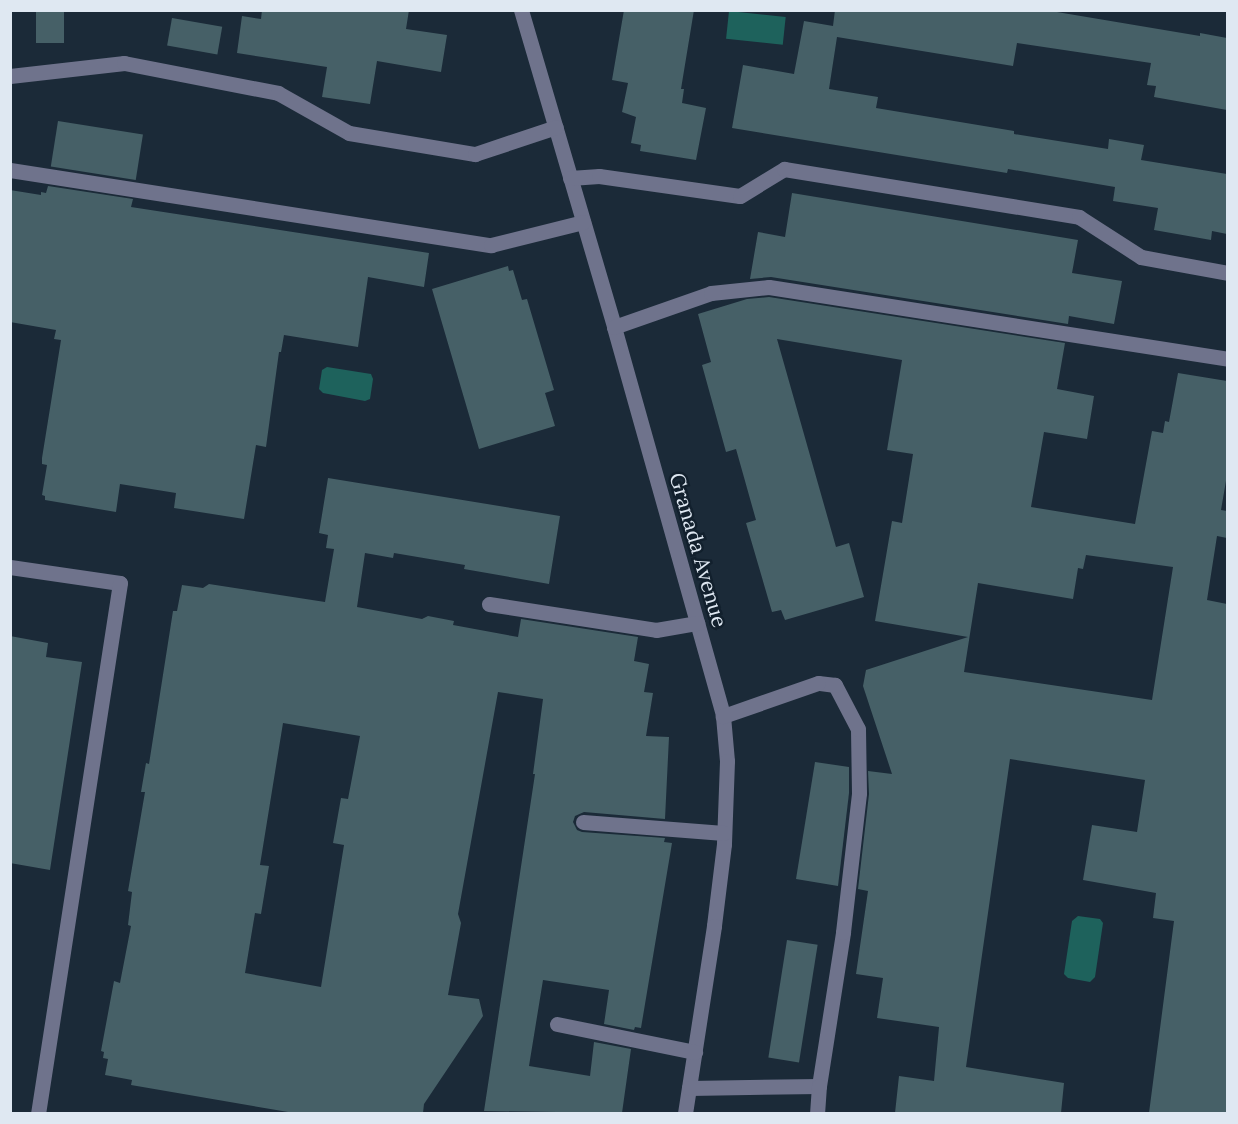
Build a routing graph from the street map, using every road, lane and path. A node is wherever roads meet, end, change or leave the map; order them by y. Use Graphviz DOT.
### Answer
graph roads {
  1 [pos="521,10"];
  2 [pos="10,76"];
  3 [pos="556,128"];
  4 [pos="10,170"];
  5 [pos="570,177"];
  6 [pos="583,222"];
  7 [pos="1227,273"];
  8 [pos="614,327"];
  9 [pos="1227,359"];
  10 [pos="10,567"];
  11 [pos="489,604"];
  12 [pos="697,623"];
  13 [pos="723,716"];
  14 [pos="583,822"];
  15 [pos="724,833"];
  16 [pos="557,1024"];
  17 [pos="695,1052"];
  18 [pos="819,1086"];
  19 [pos="689,1088"];
  20 [pos="38,1113"];
  21 [pos="685,1113"];
  22 [pos="817,1113"];
  1 -- 3 [label="street, Granada Avenue"];
  2 -- 3 [label="street"];
  3 -- 5 [label="street, Granada Avenue"];
  4 -- 6 [label="street"];
  5 -- 6 [label="street, Granada Avenue"];
  5 -- 7 [label="street"];
  6 -- 8 [label="street, Granada Avenue"];
  8 -- 9 [label="street"];
  8 -- 12 [label="street, Granada Avenue"];
  10 -- 20 [label="street"];
  11 -- 12 [label="street"];
  12 -- 13 [label="street, Granada Avenue"];
  13 -- 15 [label="street, Granada Avenue"];
  13 -- 18 [label="street"];
  14 -- 15 [label="street"];
  15 -- 17 [label="street, Granada Avenue"];
  16 -- 17 [label="street"];
  17 -- 19 [label="street, Granada Avenue"];
  18 -- 19 [label="street"];
  18 -- 22 [label="street"];
  19 -- 21 [label="street, Granada Avenue"];
}
